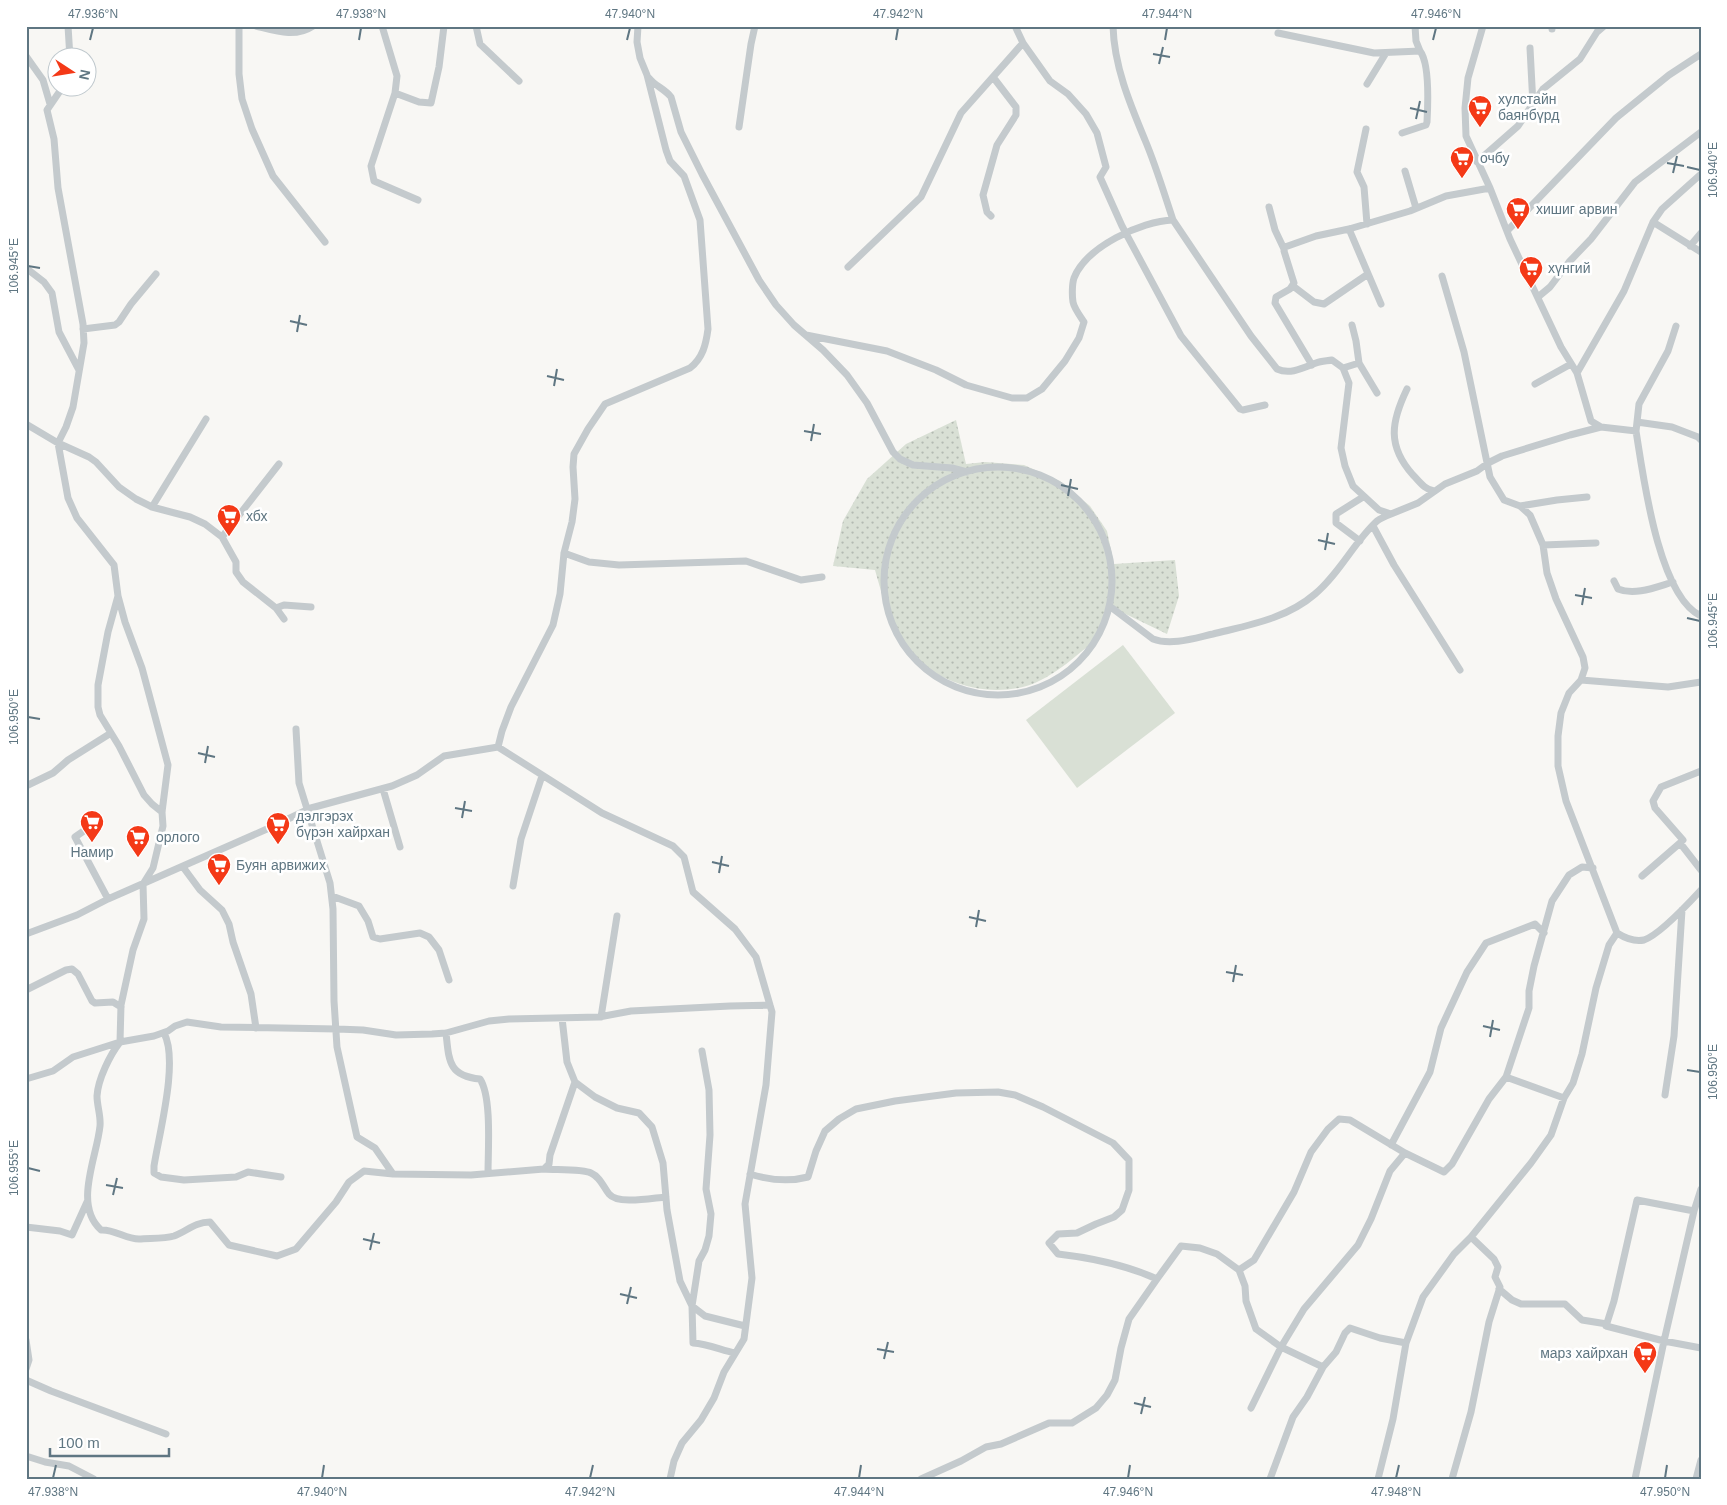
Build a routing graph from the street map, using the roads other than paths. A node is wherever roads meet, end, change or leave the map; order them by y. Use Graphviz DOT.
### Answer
graph roads {
  1 [pos="68,26"];
  2 [pos="239,26"];
  3 [pos="256,26"];
  4 [pos="313,26"];
  5 [pos="382,26"];
  6 [pos="444,26"];
  7 [pos="476,26"];
  8 [pos="638,26"];
  9 [pos="756,26"];
  10 [pos="1015,26"];
  11 [pos="1113,26"];
  12 [pos="1415,26"];
  13 [pos="1483,26"];
  14 [pos="1604,26"];
  15 [pos="1278,33"];
  16 [pos="1023,43"];
  17 [pos="69,48"];
  18 [pos="1530,48"];
  19 [pos="1420,51"];
  20 [pos="1386,53"];
  21 [pos="1701,54"];
  22 [pos="26,56"];
  23 [pos="647,75"];
  24 [pos="993,77"];
  25 [pos="519,81"];
  26 [pos="1367,84"];
  27 [pos="395,93"];
  28 [pos="54,98"];
  29 [pos="50,104"];
  30 [pos="1533,105"];
  31 [pos="738,127"];
  32 [pos="1366,129"];
  33 [pos="1701,132"];
  34 [pos="1402,133"];
  35 [pos="1477,162"];
  36 [pos="1405,171"];
  37 [pos="1701,174"];
  38 [pos="1490,188"];
  39 [pos="418,200"];
  40 [pos="1270,207"];
  41 [pos="1416,208"];
  42 [pos="991,216"];
  43 [pos="1173,220"];
  44 [pos="1653,222"];
  45 [pos="1367,224"];
  46 [pos="1349,229"];
  47 [pos="1508,230"];
  48 [pos="1126,232"];
  49 [pos="1701,233"];
  50 [pos="325,242"];
  51 [pos="1690,246"];
  52 [pos="1284,249"];
  53 [pos="1701,252"];
  54 [pos="848,267"];
  55 [pos="26,268"];
  56 [pos="156,274"];
  57 [pos="1368,274"];
  58 [pos="1442,276"];
  59 [pos="1293,286"];
  60 [pos="1538,297"];
  61 [pos="1381,304"];
  62 [pos="1352,325"];
  63 [pos="1676,326"];
  64 [pos="83,329"];
  65 [pos="806,335"];
  66 [pos="1359,363"];
  67 [pos="1571,364"];
  68 [pos="1312,366"];
  69 [pos="1343,368"];
  70 [pos="79,370"];
  71 [pos="1576,373"];
  72 [pos="1535,384"];
  73 [pos="1407,389"];
  74 [pos="1377,393"];
  75 [pos="1265,406"];
  76 [pos="206,419"];
  77 [pos="1637,422"];
  78 [pos="26,424"];
  79 [pos="1601,427"];
  80 [pos="1636,431"];
  81 [pos="1701,440"];
  82 [pos="58,443"];
  83 [pos="1488,462"];
  84 [pos="279,464"];
  85 [pos="966,472"];
  86 [pos="1434,491"];
  87 [pos="1364,497"];
  88 [pos="1587,497"];
  89 [pos="1520,506"];
  90 [pos="152,507"];
  91 [pos="1391,514"];
  92 [pos="1373,526"];
  93 [pos="222,537"];
  94 [pos="1360,541"];
  95 [pos="1596,543"];
  96 [pos="1543,545"];
  97 [pos="564,553"];
  98 [pos="822,577"];
  99 [pos="1614,581"];
  100 [pos="1673,582"];
  101 [pos="118,596"];
  102 [pos="311,607"];
  103 [pos="276,608"];
  104 [pos="1112,608"];
  105 [pos="1701,616"];
  106 [pos="284,619"];
  107 [pos="1460,670"];
  108 [pos="1582,680"];
  109 [pos="1701,682"];
  110 [pos="296,729"];
  111 [pos="111,733"];
  112 [pos="498,747"];
  113 [pos="1701,771"];
  114 [pos="542,776"];
  115 [pos="26,786"];
  116 [pos="384,788"];
  117 [pos="308,809"];
  118 [pos="162,812"];
  119 [pos="88,828"];
  120 [pos="1680,844"];
  121 [pos="400,847"];
  122 [pos="183,866"];
  123 [pos="1593,868"];
  124 [pos="1701,870"];
  125 [pos="1642,876"];
  126 [pos="143,884"];
  127 [pos="513,886"];
  128 [pos="1701,890"];
  129 [pos="332,896"];
  130 [pos="108,899"];
  131 [pos="1682,910"];
  132 [pos="617,916"];
  133 [pos="1544,933"];
  134 [pos="1617,933"];
  135 [pos="26,934"];
  136 [pos="449,980"];
  137 [pos="26,990"];
  138 [pos="770,1005"];
  139 [pos="121,1007"];
  140 [pos="601,1017"];
  141 [pos="562,1018"];
  142 [pos="256,1028"];
  143 [pos="335,1029"];
  144 [pos="446,1032"];
  145 [pos="164,1033"];
  146 [pos="120,1042"];
  147 [pos="702,1051"];
  148 [pos="1506,1077"];
  149 [pos="26,1080"];
  150 [pos="575,1082"];
  151 [pos="1665,1095"];
  152 [pos="1564,1098"];
  153 [pos="1391,1145"];
  154 [pos="1405,1154"];
  155 [pos="544,1169"];
  156 [pos="394,1174"];
  157 [pos="488,1174"];
  158 [pos="750,1174"];
  159 [pos="281,1177"];
  160 [pos="1701,1189"];
  161 [pos="666,1197"];
  162 [pos="88,1200"];
  163 [pos="1694,1211"];
  164 [pos="26,1228"];
  165 [pos="1471,1237"];
  166 [pos="1240,1270"];
  167 [pos="1158,1279"];
  168 [pos="1499,1289"];
  169 [pos="692,1306"];
  170 [pos="1607,1324"];
  171 [pos="745,1326"];
  172 [pos="26,1340"];
  173 [pos="1664,1341"];
  174 [pos="1406,1343"];
  175 [pos="1282,1347"];
  176 [pos="1701,1348"];
  177 [pos="735,1353"];
  178 [pos="1323,1367"];
  179 [pos="26,1369"];
  180 [pos="26,1380"];
  181 [pos="1251,1408"];
  182 [pos="166,1434"];
  183 [pos="26,1456"];
  184 [pos="1701,1460"];
  185 [pos="94,1479"];
  186 [pos="670,1479"];
  187 [pos="921,1479"];
  188 [pos="1270,1479"];
  189 [pos="1378,1479"];
  190 [pos="1452,1479"];
  191 [pos="1635,1479"];
  192 [pos="1696,1479"];
  1 -- 17 [label="street"];
  2 -- 50 [label="street"];
  3 -- 4 [label="street"];
  5 -- 27 [label="street"];
  6 -- 27 [label="street"];
  7 -- 25 [label="street"];
  8 -- 23 [label="street"];
  9 -- 31 [label="street"];
  10 -- 16 [label="street"];
  11 -- 43 [label="street"];
  12 -- 19 [label="street"];
  13 -- 35 [label="street"];
  14 -- 30 [label="street"];
  15 -- 20 [label="street"];
  16 -- 24 [label="street"];
  16 -- 48 [label="street"];
  18 -- 30 [label="street"];
  19 -- 20 [label="street"];
  19 -- 34 [label="street"];
  20 -- 26 [label="street"];
  21 -- 47 [label="street"];
  22 -- 29 [label="street"];
  23 -- 65 [label="street"];
  23 -- 97 [label="street"];
  24 -- 42 [label="street"];
  24 -- 54 [label="street"];
  27 -- 39 [label="street"];
  28 -- 29 [label="street"];
  29 -- 64 [label="street"];
  30 -- 35 [label="street"];
  32 -- 45 [label="street"];
  33 -- 60 [label="street"];
  35 -- 38 [label="street"];
  36 -- 41 [label="street"];
  37 -- 44 [label="street"];
  38 -- 41 [label="street"];
  38 -- 47 [label="street"];
  40 -- 52 [label="street"];
  41 -- 45 [label="street"];
  43 -- 48 [label="street"];
  43 -- 68 [label="street"];
  44 -- 51 [label="street"];
  44 -- 71 [label="street"];
  45 -- 46 [label="street"];
  46 -- 52 [label="street"];
  46 -- 57 [label="street"];
  47 -- 60 [label="street"];
  48 -- 65 [label="street"];
  48 -- 75 [label="street"];
  49 -- 51 [label="street"];
  51 -- 53 [label="street"];
  52 -- 59 [label="street"];
  55 -- 70 [label="street"];
  56 -- 64 [label="street"];
  57 -- 59 [label="street"];
  57 -- 61 [label="street"];
  58 -- 83 [label="street"];
  59 -- 68 [label="street"];
  60 -- 67 [label="street"];
  62 -- 66 [label="street"];
  63 -- 77 [label="street"];
  64 -- 70 [label="street"];
  65 -- 85 [label="street"];
  66 -- 69 [label="street"];
  66 -- 74 [label="street"];
  67 -- 71 [label="street"];
  67 -- 72 [label="street"];
  68 -- 69 [label="street"];
  69 -- 87 [label="street"];
  70 -- 82 [label="street"];
  71 -- 79 [label="street"];
  73 -- 86 [label="street"];
  76 -- 90 [label="street"];
  77 -- 80 [label="street"];
  77 -- 81 [label="street"];
  78 -- 82 [label="street"];
  79 -- 80 [label="street"];
  79 -- 83 [label="street"];
  80 -- 100 [label="street"];
  82 -- 90 [label="street"];
  82 -- 101 [label="street"];
  83 -- 86 [label="street"];
  83 -- 89 [label="street"];
  84 -- 93 [label="street"];
  85 -- 104 [label="street"];
  85 -- 104 [label="street"];
  86 -- 91 [label="street"];
  87 -- 91 [label="street"];
  87 -- 94 [label="street"];
  88 -- 89 [label="street"];
  89 -- 96 [label="street"];
  90 -- 93 [label="street"];
  91 -- 92 [label="street"];
  92 -- 94 [label="street"];
  92 -- 107 [label="street"];
  93 -- 103 [label="street"];
  94 -- 104 [label="street"];
  95 -- 96 [label="street"];
  96 -- 108 [label="street"];
  97 -- 98 [label="street"];
  97 -- 112 [label="street"];
  99 -- 100 [label="street"];
  100 -- 105 [label="street"];
  101 -- 111 [label="street"];
  101 -- 118 [label="street"];
  102 -- 103 [label="street"];
  103 -- 106 [label="street"];
  108 -- 109 [label="street"];
  108 -- 123 [label="street"];
  110 -- 117 [label="street"];
  111 -- 115 [label="street"];
  111 -- 118 [label="street"];
  112 -- 114 [label="street"];
  112 -- 116 [label="street"];
  113 -- 120 [label="street"];
  114 -- 127 [label="street"];
  114 -- 138 [label="street"];
  116 -- 117 [label="street"];
  116 -- 121 [label="street"];
  117 -- 122 [label="street"];
  117 -- 129 [label="street"];
  118 -- 126 [label="street"];
  119 -- 130 [label="street"];
  120 -- 124 [label="street"];
  120 -- 125 [label="street"];
  122 -- 126 [label="street"];
  122 -- 142 [label="street"];
  123 -- 133 [label="street"];
  123 -- 134 [label="street"];
  126 -- 130 [label="street"];
  126 -- 139 [label="street"];
  128 -- 131 [label="street"];
  129 -- 136 [label="street"];
  129 -- 143 [label="street"];
  130 -- 135 [label="street"];
  131 -- 134 [label="street"];
  131 -- 151 [label="street"];
  132 -- 140 [label="street"];
  133 -- 148 [label="street"];
  133 -- 153 [label="street"];
  134 -- 152 [label="street"];
  137 -- 139 [label="street"];
  138 -- 140 [label="street"];
  138 -- 158 [label="street"];
  139 -- 146 [label="street"];
  140 -- 141 [label="street"];
  141 -- 144 [label="street"];
  141 -- 150 [label="street"];
  142 -- 143 [label="street"];
  142 -- 145 [label="street"];
  143 -- 144 [label="street"];
  143 -- 156 [label="street"];
  144 -- 157 [label="street"];
  145 -- 146 [label="street"];
  145 -- 159 [label="street"];
  146 -- 149 [label="street"];
  146 -- 162 [label="street"];
  147 -- 169 [label="street"];
  148 -- 152 [label="street"];
  148 -- 154 [label="street"];
  150 -- 155 [label="street"];
  150 -- 161 [label="street"];
  152 -- 165 [label="street"];
  153 -- 154 [label="street"];
  153 -- 166 [label="street"];
  154 -- 175 [label="street"];
  155 -- 157 [label="street"];
  155 -- 161 [label="street"];
  156 -- 157 [label="street"];
  156 -- 162 [label="street"];
  158 -- 167 [label="street"];
  158 -- 171 [label="street"];
  160 -- 163 [label="street"];
  161 -- 169 [label="street"];
  162 -- 164 [label="street"];
  163 -- 170 [label="street"];
  163 -- 173 [label="street"];
  165 -- 168 [label="street"];
  165 -- 174 [label="street"];
  166 -- 167 [label="street"];
  166 -- 175 [label="street"];
  167 -- 187 [label="street"];
  168 -- 170 [label="street"];
  168 -- 190 [label="street"];
  169 -- 171 [label="street"];
  169 -- 177 [label="street"];
  170 -- 173 [label="street"];
  171 -- 177 [label="street"];
  172 -- 179 [label="street"];
  173 -- 176 [label="street"];
  173 -- 191 [label="street"];
  174 -- 178 [label="street"];
  174 -- 189 [label="street"];
  175 -- 178 [label="street"];
  175 -- 181 [label="street"];
  177 -- 186 [label="street"];
  178 -- 188 [label="street"];
  180 -- 182 [label="street"];
  183 -- 185 [label="street"];
  184 -- 192 [label="street"];
}
